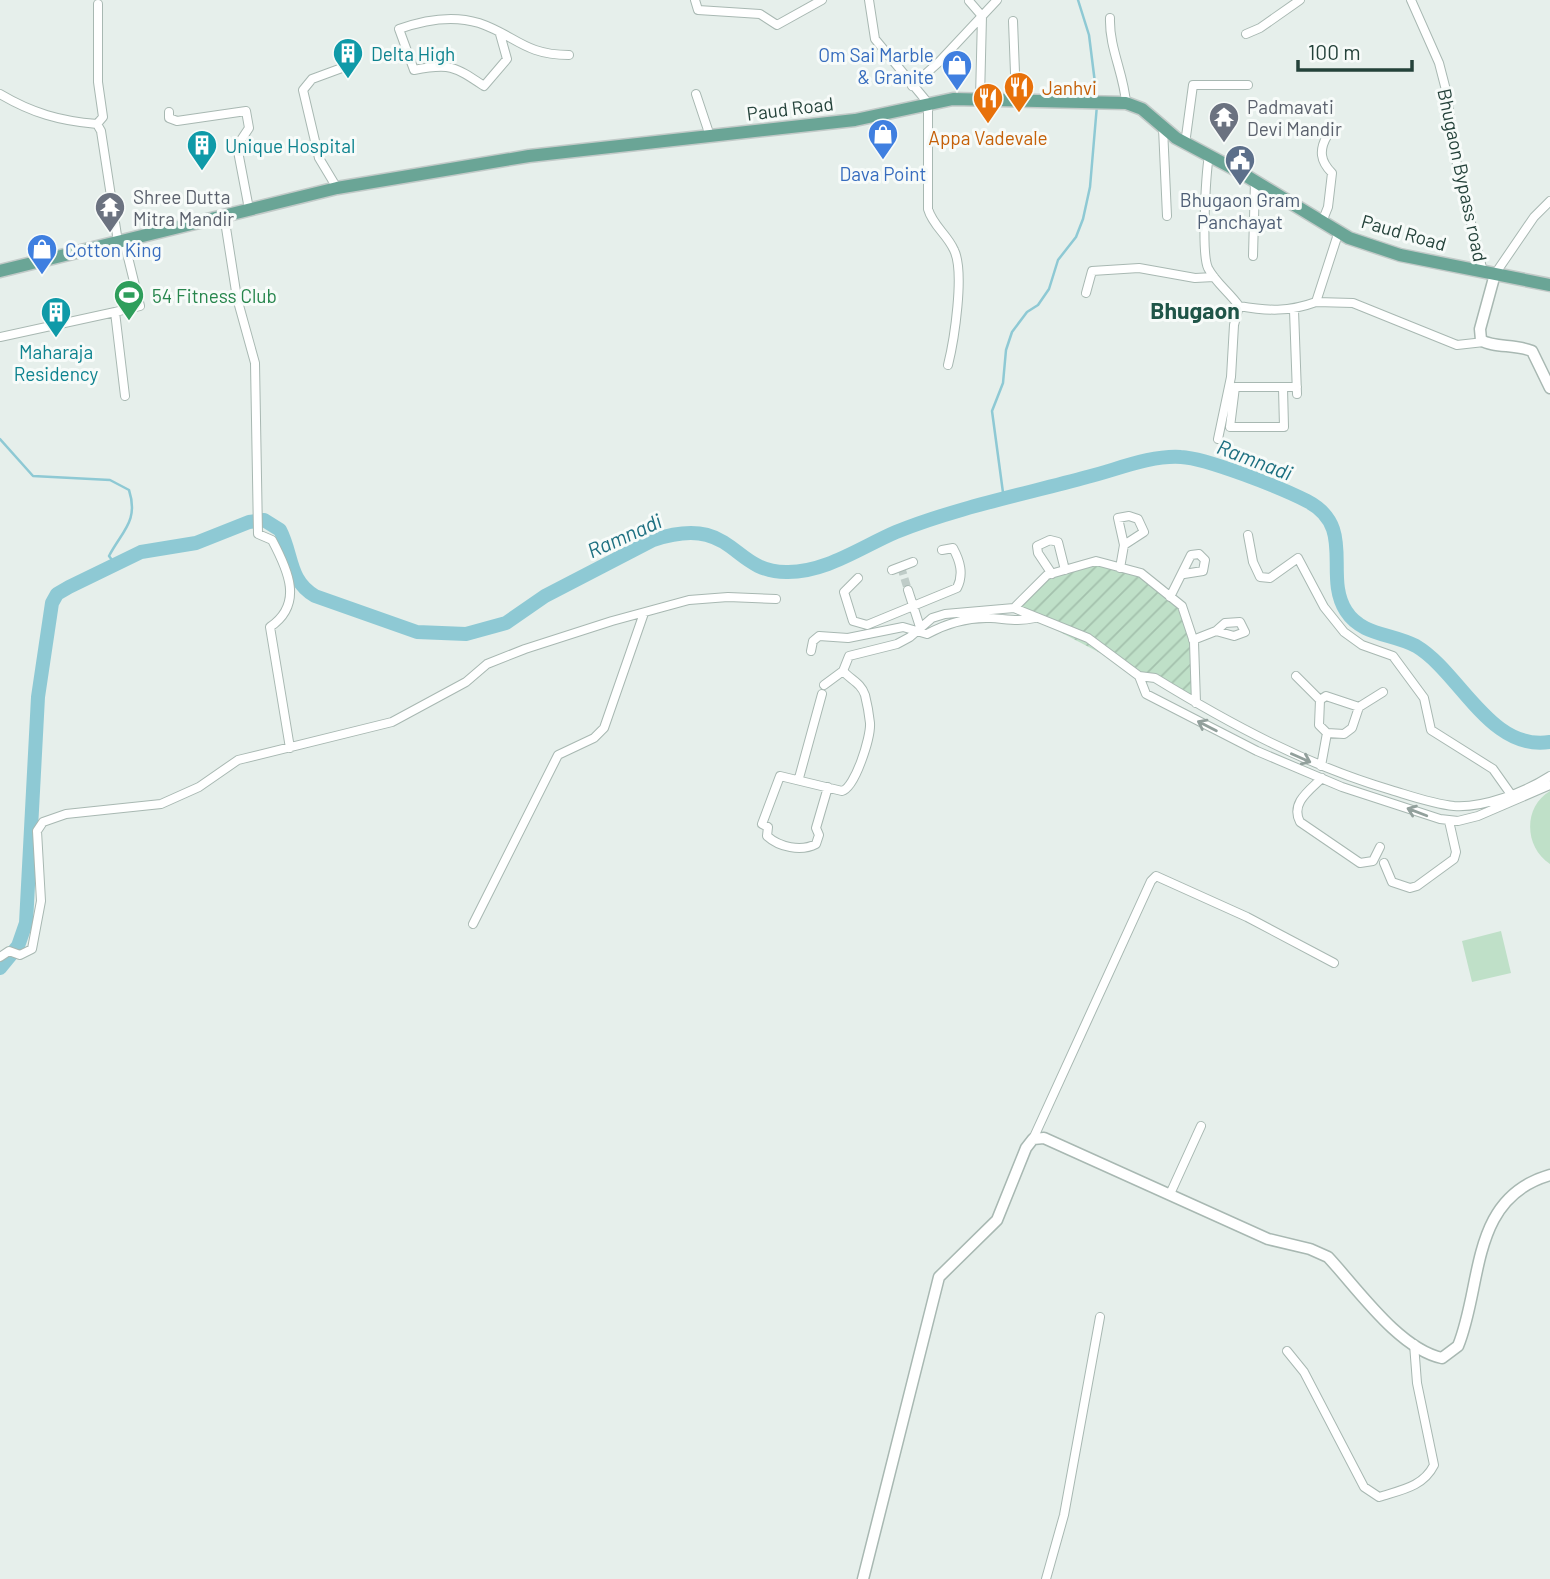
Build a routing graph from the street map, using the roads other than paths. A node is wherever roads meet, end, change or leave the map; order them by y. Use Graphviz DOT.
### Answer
graph roads {
  1 [pos="695,0"];
  2 [pos="822,0"];
  3 [pos="869,0"];
  4 [pos="997,0"];
  5 [pos="1300,0"];
  6 [pos="1411,0"];
  7 [pos="969,1"];
  8 [pos="98,4"];
  9 [pos="982,16"];
  10 [pos="1110,18"];
  11 [pos="1013,21"];
  12 [pos="500,34"];
  13 [pos="1246,34"];
  14 [pos="569,55"];
  15 [pos="350,65"];
  16 [pos="1248,85"];
  17 [pos="912,86"];
  18 [pos="0,94"];
  19 [pos="696,94"];
  20 [pos="980,98"];
  21 [pos="1016,99"];
  22 [pos="928,103"];
  23 [pos="1126,103"];
  24 [pos="169,112"];
  25 [pos="97,124"];
  26 [pos="1163,128"];
  27 [pos="710,136"];
  28 [pos="1327,136"];
  29 [pos="1185,144"];
  30 [pos="1209,155"];
  31 [pos="1255,181"];
  32 [pos="337,188"];
  33 [pos="1550,201"];
  34 [pos="249,209"];
  35 [pos="224,215"];
  36 [pos="1167,216"];
  37 [pos="1322,222"];
  38 [pos="1339,231"];
  39 [pos="121,242"];
  40 [pos="1253,256"];
  41 [pos="0,271"];
  42 [pos="1489,273"];
  43 [pos="1214,277"];
  44 [pos="1550,285"];
  45 [pos="1086,293"];
  46 [pos="1316,302"];
  47 [pos="1239,306"];
  48 [pos="1294,310"];
  49 [pos="115,312"];
  50 [pos="0,337"];
  51 [pos="1483,342"];
  52 [pos="948,365"];
  53 [pos="1283,388"];
  54 [pos="1550,388"];
  55 [pos="125,396"];
  56 [pos="1218,439"];
  57 [pos="1248,535"];
  58 [pos="1124,545"];
  59 [pos="942,550"];
  60 [pos="913,562"];
  61 [pos="1120,568"];
  62 [pos="892,570"];
  63 [pos="1065,570"];
  64 [pos="1052,574"];
  65 [pos="1184,575"];
  66 [pos="858,579"];
  67 [pos="908,590"];
  68 [pos="1170,597"];
  69 [pos="776,599"];
  70 [pos="913,607"];
  71 [pos="1014,608"];
  72 [pos="644,612"];
  73 [pos="1035,618"];
  74 [pos="917,629"];
  75 [pos="1216,631"];
  76 [pos="1193,640"];
  77 [pos="811,651"];
  78 [pos="843,671"];
  79 [pos="1139,676"];
  80 [pos="1296,676"];
  81 [pos="1383,692"];
  82 [pos="1320,700"];
  83 [pos="1196,703"];
  84 [pos="1359,707"];
  85 [pos="1327,733"];
  86 [pos="290,748"];
  87 [pos="1321,766"];
  88 [pos="1550,776"];
  89 [pos="799,778"];
  90 [pos="1322,778"];
  91 [pos="1550,785"];
  92 [pos="828,787"];
  93 [pos="1510,793"];
  94 [pos="1475,805"];
  95 [pos="1478,816"];
  96 [pos="1448,821"];
  97 [pos="1380,847"];
  98 [pos="1384,863"];
  99 [pos="473,924"];
  100 [pos="0,957"];
  101 [pos="1334,963"];
  102 [pos="1201,1126"];
  103 [pos="1033,1139"];
  104 [pos="1550,1175"];
  105 [pos="1170,1194"];
  106 [pos="1100,1317"];
  107 [pos="1414,1343"];
  108 [pos="1287,1351"];
  109 [pos="863,1579"];
  110 [pos="1046,1579"];
  1 -- 2 [label="street"];
  3 -- 17 [label="street"];
  4 -- 9 [label="street"];
  5 -- 13 [label="street"];
  6 -- 42 [label="street, Bhugaon Bypass road"];
  7 -- 9 [label="street"];
  8 -- 25 [label="street"];
  9 -- 17 [label="street"];
  9 -- 20 [label="street"];
  10 -- 23 [label="street"];
  11 -- 21 [label="street"];
  12 -- 12 [label="street"];
  12 -- 14 [label="street"];
  15 -- 32 [label="street"];
  16 -- 29 [label="street"];
  17 -- 22 [label="street"];
  18 -- 25 [label="street"];
  19 -- 27 [label="street"];
  20 -- 21 [label="main road, Paud Road"];
  20 -- 22 [label="main road, Paud Road"];
  21 -- 23 [label="main road, Paud Road"];
  22 -- 27 [label="main road, Paud Road"];
  22 -- 52 [label="street"];
  23 -- 26 [label="main road, Paud Road"];
  24 -- 34 [label="street"];
  25 -- 39 [label="street"];
  26 -- 29 [label="main road, Paud Road"];
  26 -- 36 [label="street"];
  27 -- 32 [label="main road, Paud Road"];
  28 -- 37 [label="street"];
  29 -- 30 [label="main road, Paud Road"];
  30 -- 31 [label="main road, Paud Road"];
  30 -- 43 [label="street"];
  31 -- 37 [label="main road, Paud Road"];
  31 -- 40 [label="street"];
  32 -- 34 [label="main road, Paud Road"];
  33 -- 42 [label="street"];
  34 -- 35 [label="main road, Paud Road"];
  35 -- 39 [label="main road, Paud Road"];
  35 -- 86 [label="street"];
  37 -- 38 [label="main road, Paud Road"];
  38 -- 42 [label="main road, Paud Road"];
  38 -- 46 [label="street"];
  39 -- 41 [label="main road, Paud Road"];
  39 -- 49 [label="street"];
  42 -- 44 [label="main road, Paud Road"];
  42 -- 51 [label="street"];
  43 -- 45 [label="street"];
  43 -- 47 [label="street"];
  46 -- 48 [label="street"];
  46 -- 51 [label="street"];
  47 -- 48 [label="street"];
  47 -- 56 [label="street"];
  48 -- 53 [label="street"];
  49 -- 50 [label="street"];
  49 -- 55 [label="street"];
  51 -- 54 [label="street"];
  53 -- 53 [label="street"];
  57 -- 93 [label="street"];
  58 -- 61 [label="street"];
  59 -- 70 [label="street"];
  60 -- 62 [label="street"];
  61 -- 63 [label="street"];
  61 -- 68 [label="street"];
  63 -- 64 [label="street"];
  63 -- 64 [label="street"];
  64 -- 71 [label="street"];
  65 -- 68 [label="street"];
  66 -- 70 [label="street"];
  67 -- 70 [label="street"];
  68 -- 76 [label="street"];
  69 -- 72 [label="street"];
  70 -- 74 [label="street"];
  71 -- 73 [label="street"];
  71 -- 74 [label="street"];
  72 -- 86 [label="street"];
  72 -- 99 [label="street"];
  73 -- 74 [label="street"];
  73 -- 79 [label="street"];
  74 -- 77 [label="street"];
  74 -- 78 [label="street"];
  75 -- 76 [label="street"];
  76 -- 83 [label="street"];
  78 -- 89 [label="street"];
  78 -- 92 [label="street"];
  79 -- 83 [label="street"];
  90 -- 79 [label="street, one-way"];
  80 -- 82 [label="street"];
  81 -- 84 [label="street"];
  82 -- 84 [label="street"];
  82 -- 85 [label="street"];
  83 -- 87 [label="street, one-way"];
  84 -- 85 [label="street"];
  85 -- 87 [label="street"];
  86 -- 100 [label="street"];
  87 -- 94 [label="street"];
  88 -- 93 [label="street"];
  89 -- 92 [label="street"];
  89 -- 92 [label="street"];
  96 -- 90 [label="street, one-way"];
  90 -- 97 [label="street"];
  91 -- 95 [label="street"];
  93 -- 94 [label="street"];
  94 -- 95 [label="street"];
  95 -- 96 [label="street"];
  96 -- 98 [label="street"];
  101 -- 103 [label="street"];
  102 -- 105 [label="street"];
  103 -- 105 [label="street"];
  103 -- 109 [label="street"];
  104 -- 107 [label="street"];
  105 -- 107 [label="street"];
  106 -- 110 [label="street"];
  107 -- 108 [label="street"];
}
